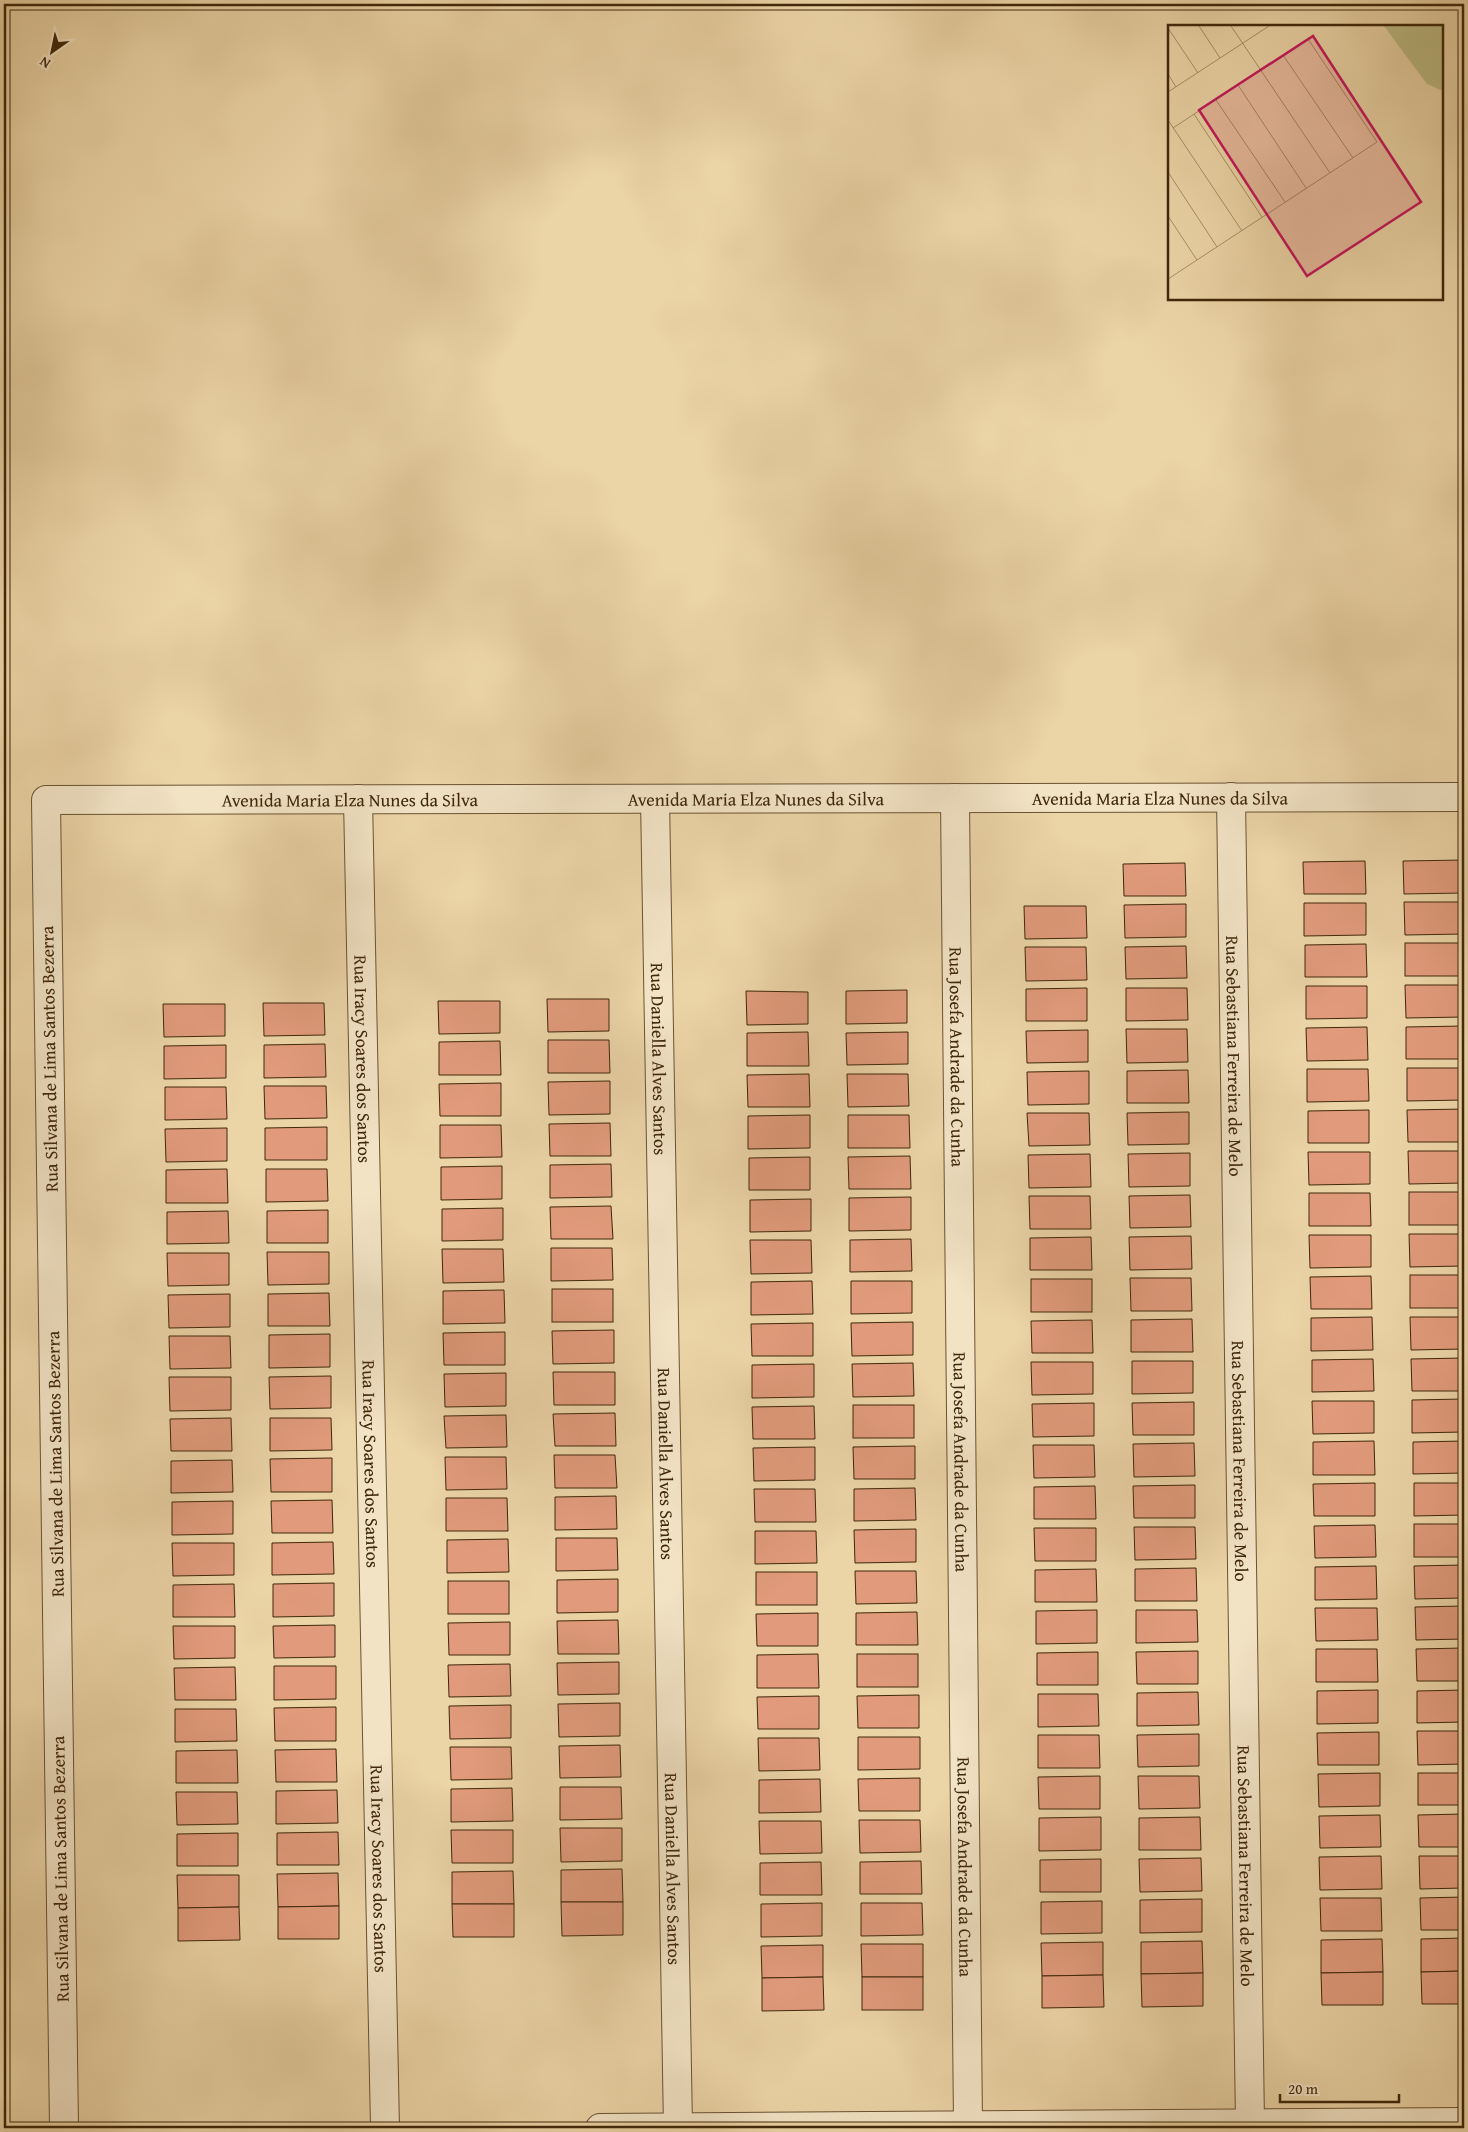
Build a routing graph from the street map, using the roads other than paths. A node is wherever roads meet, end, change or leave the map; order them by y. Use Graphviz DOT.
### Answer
graph roads {
  1 [pos="1231,797"];
  2 [pos="1464,797"];
  3 [pos="655,798"];
  4 [pos="955,798"];
  5 [pos="358,799"];
  6 [pos="46,800"];
  7 [pos="1464,2122"];
  8 [pos="1250,2124"];
  9 [pos="968,2126"];
  10 [pos="64,2128"];
  11 [pos="385,2128"];
  12 [pos="600,2128"];
  13 [pos="678,2128"];
  1 -- 2 [label="street, Avenida Maria Elza Nunes da Silva"];
  1 -- 4 [label="street, Avenida Maria Elza Nunes da Silva"];
  1 -- 8 [label="street, Rua Sebastiana Ferreira de Melo"];
  3 -- 4 [label="street, Avenida Maria Elza Nunes da Silva"];
  3 -- 5 [label="street, Avenida Maria Elza Nunes da Silva"];
  3 -- 13 [label="street, Rua Daniella Alves Santos"];
  4 -- 9 [label="street, Rua Josefa Andrade da Cunha"];
  5 -- 6 [label="street, Avenida Maria Elza Nunes da Silva"];
  5 -- 11 [label="street, Rua Iracy Soares dos Santos"];
  6 -- 10 [label="street, Rua Silvana de Lima Santos Bezerra"];
  7 -- 8 [label="street"];
  8 -- 9 [label="street"];
  9 -- 13 [label="street"];
  12 -- 13 [label="street"];
}
